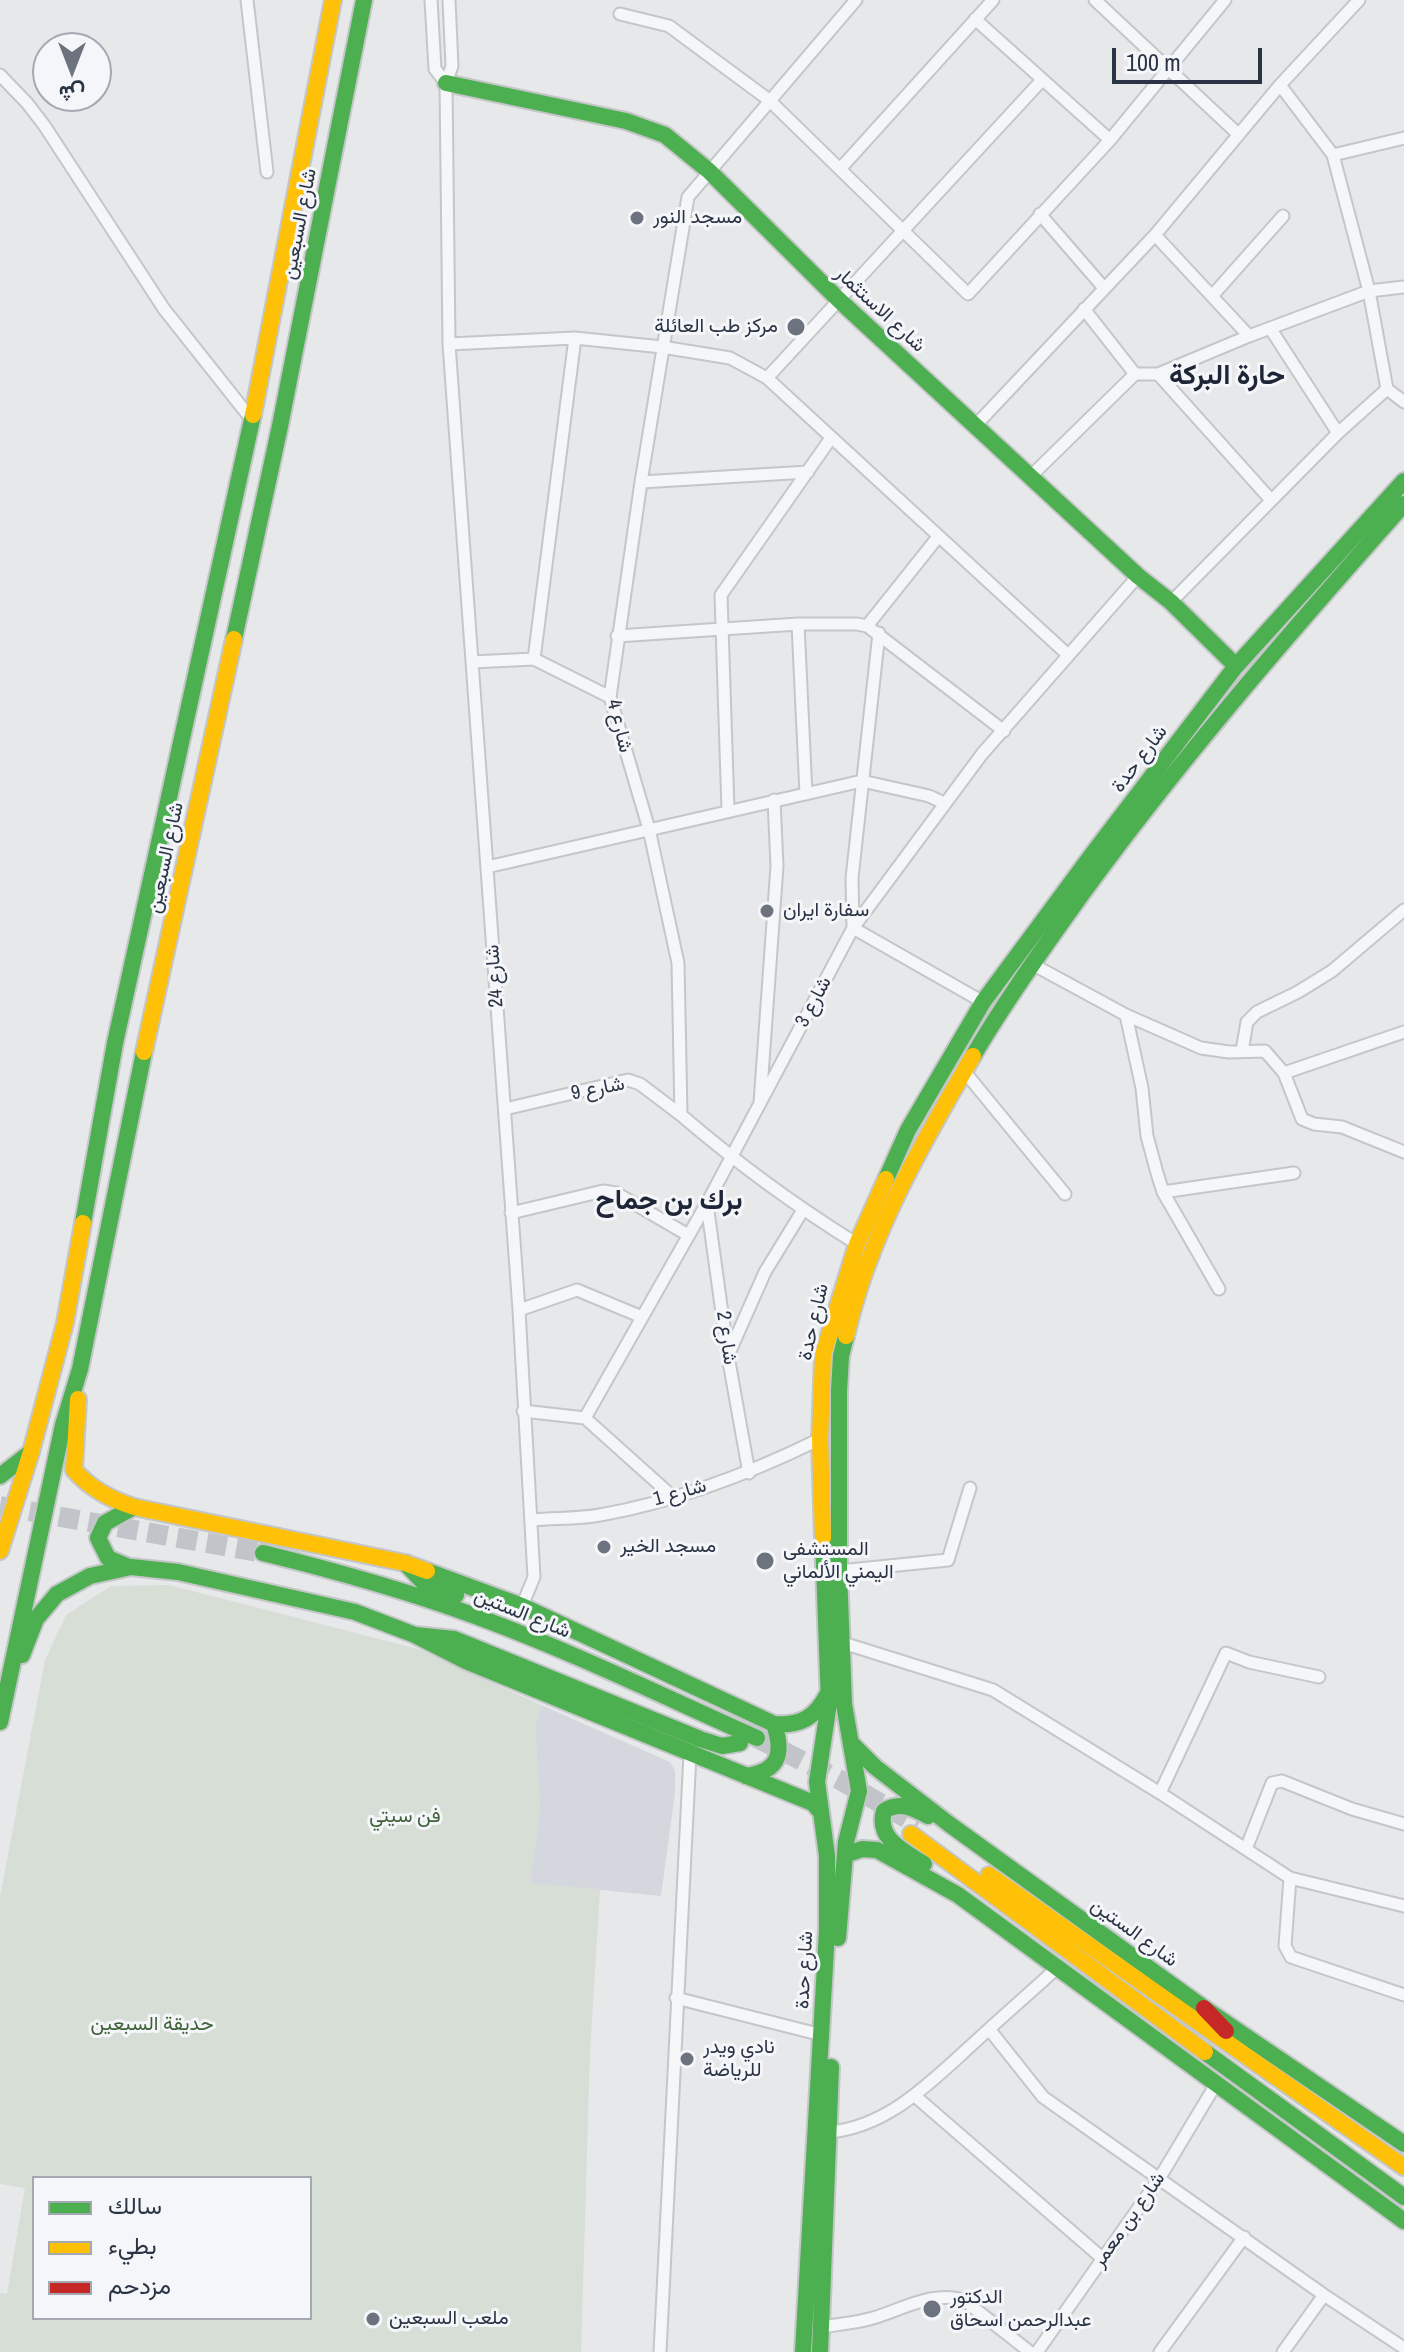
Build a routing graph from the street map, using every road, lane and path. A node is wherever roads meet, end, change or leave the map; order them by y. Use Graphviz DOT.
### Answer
graph roads {
  1 [pos="247,0"];
  2 [pos="333,0"];
  3 [pos="364,0"];
  4 [pos="432,0"];
  5 [pos="856,0"];
  6 [pos="993,0"];
  7 [pos="1225,0"];
  8 [pos="1359,0"];
  9 [pos="449,1"];
  10 [pos="1100,2"];
  11 [pos="620,14"];
  12 [pos="975,19"];
  13 [pos="1169,71"];
  14 [pos="0,75"];
  15 [pos="1042,80"];
  16 [pos="446,83"];
  17 [pos="1280,85"];
  18 [pos="769,100"];
  19 [pos="1238,134"];
  20 [pos="1404,138"];
  21 [pos="1110,140"];
  22 [pos="1333,155"];
  23 [pos="840,169"];
  24 [pos="709,171"];
  25 [pos="267,172"];
  26 [pos="1040,214"];
  27 [pos="1283,216"];
  28 [pos="903,230"];
  29 [pos="1155,235"];
  30 [pos="1404,287"];
  31 [pos="1104,288"];
  32 [pos="1369,291"];
  33 [pos="1212,296"];
  34 [pos="839,300"];
  35 [pos="1084,309"];
  36 [pos="1270,328"];
  37 [pos="1249,336"];
  38 [pos="575,338"];
  39 [pos="449,344"];
  40 [pos="662,347"];
  41 [pos="1135,374"];
  42 [pos="1158,374"];
  43 [pos="767,378"];
  44 [pos="1387,389"];
  45 [pos="1404,402"];
  46 [pos="252,420"];
  47 [pos="975,426"];
  48 [pos="1338,433"];
  49 [pos="831,438"];
  50 [pos="808,472"];
  51 [pos="1030,477"];
  52 [pos="1404,481"];
  53 [pos="641,482"];
  54 [pos="1271,500"];
  55 [pos="1404,504"];
  56 [pos="938,537"];
  57 [pos="1138,576"];
  58 [pos="1171,602"];
  59 [pos="798,624"];
  60 [pos="867,626"];
  61 [pos="721,629"];
  62 [pos="879,633"];
  63 [pos="617,636"];
  64 [pos="1068,655"];
  65 [pos="534,659"];
  66 [pos="472,662"];
  67 [pos="1236,666"];
  68 [pos="610,697"];
  69 [pos="1004,731"];
  70 [pos="862,781"];
  71 [pos="806,794"];
  72 [pos="774,800"];
  73 [pos="944,803"];
  74 [pos="728,810"];
  75 [pos="649,829"];
  76 [pos="487,867"];
  77 [pos="1404,910"];
  78 [pos="853,928"];
  79 [pos="1032,964"];
  80 [pos="983,1002"];
  81 [pos="1126,1015"];
  82 [pos="1404,1032"];
  83 [pos="115,1043"];
  84 [pos="145,1048"];
  85 [pos="1242,1051"];
  86 [pos="964,1071"];
  87 [pos="1284,1073"];
  88 [pos="105,1097"];
  89 [pos="134,1102"];
  90 [pos="760,1107"];
  91 [pos="505,1109"];
  92 [pos="681,1115"];
  93 [pos="1404,1152"];
  94 [pos="732,1159"];
  95 [pos="1294,1173"];
  96 [pos="1163,1192"];
  97 [pos="1065,1194"];
  98 [pos="707,1203"];
  99 [pos="803,1210"];
  100 [pos="511,1213"];
  101 [pos="688,1235"];
  102 [pos="857,1244"];
  103 [pos="1219,1289"];
  104 [pos="519,1310"];
  105 [pos="642,1317"];
  106 [pos="728,1356"];
  107 [pos="80,1369"];
  108 [pos="839,1391"];
  109 [pos="821,1393"];
  110 [pos="523,1411"];
  111 [pos="585,1418"];
  112 [pos="820,1439"];
  113 [pos="31,1452"];
  114 [pos="749,1473"];
  115 [pos="0,1476"];
  116 [pos="970,1488"];
  117 [pos="672,1496"];
  118 [pos="134,1507"];
  119 [pos="533,1520"];
  120 [pos="0,1551"];
  121 [pos="263,1559"];
  122 [pos="405,1563"];
  123 [pos="131,1567"];
  124 [pos="839,1571"];
  125 [pos="522,1606"];
  126 [pos="415,1635"];
  127 [pos="843,1643"];
  128 [pos="1319,1677"];
  129 [pos="828,1692"];
  130 [pos="5,1698"];
  131 [pos="0,1722"];
  132 [pos="774,1724"];
  133 [pos="748,1740"];
  134 [pos="851,1742"];
  135 [pos="690,1754"];
  136 [pos="746,1776"];
  137 [pos="1160,1793"];
  138 [pos="819,1810"];
  139 [pos="949,1824"];
  140 [pos="1404,1824"];
  141 [pos="1246,1849"];
  142 [pos="845,1855"];
  143 [pos="1290,1878"];
  144 [pos="958,1895"];
  145 [pos="1404,1906"];
  146 [pos="1058,1967"];
  147 [pos="1404,1995"];
  148 [pos="676,1998"];
  149 [pos="1204,2008"];
  150 [pos="989,2029"];
  151 [pos="822,2035"];
  152 [pos="1251,2057"];
  153 [pos="1216,2084"];
  154 [pos="915,2096"];
  155 [pos="828,2132"];
  156 [pos="1404,2144"];
  157 [pos="1404,2167"];
  158 [pos="1159,2179"];
  159 [pos="1404,2197"];
  160 [pos="1404,2221"];
  161 [pos="1244,2237"];
  162 [pos="1102,2258"];
  163 [pos="1324,2295"];
  164 [pos="822,2327"];
  165 [pos="1404,2348"];
  166 [pos="660,2352"];
  167 [pos="803,2352"];
  168 [pos="820,2352"];
  169 [pos="1030,2352"];
  170 [pos="1037,2352"];
  171 [pos="1160,2352"];
  172 [pos="1283,2352"];
  1 -- 25 [label="street"];
  2 -- 46 [label="main road, شارع السبعين"];
  3 -- 84 [label="main road, شارع السبعين"];
  4 -- 9 [label="street"];
  4 -- 16 [label="street"];
  5 -- 18 [label="street, شارع 4"];
  6 -- 12 [label="street"];
  7 -- 13 [label="street"];
  8 -- 17 [label="street"];
  9 -- 16 [label="street"];
  10 -- 13 [label="street"];
  11 -- 18 [label="street"];
  12 -- 15 [label="street"];
  12 -- 23 [label="street"];
  13 -- 19 [label="street"];
  13 -- 21 [label="street"];
  14 -- 46 [label="street"];
  15 -- 21 [label="street"];
  15 -- 28 [label="street"];
  16 -- 24 [label="main road, شارع الاستثمار"];
  16 -- 39 [label="street, شارع 24"];
  17 -- 19 [label="street"];
  17 -- 22 [label="street"];
  18 -- 23 [label="street"];
  18 -- 24 [label="street, شارع 4"];
  19 -- 29 [label="street"];
  20 -- 22 [label="street"];
  21 -- 26 [label="street"];
  22 -- 32 [label="street"];
  23 -- 28 [label="street"];
  24 -- 34 [label="main road, شارع الاستثمار"];
  24 -- 40 [label="street, شارع 4"];
  26 -- 28 [label="street"];
  26 -- 31 [label="street"];
  27 -- 33 [label="street"];
  28 -- 34 [label="street"];
  29 -- 31 [label="street"];
  29 -- 33 [label="street"];
  30 -- 32 [label="street"];
  31 -- 35 [label="street"];
  32 -- 36 [label="street"];
  32 -- 44 [label="street"];
  33 -- 37 [label="street"];
  34 -- 43 [label="street"];
  34 -- 47 [label="main road, شارع الاستثمار"];
  35 -- 41 [label="street"];
  35 -- 47 [label="street"];
  36 -- 37 [label="street"];
  36 -- 48 [label="street"];
  37 -- 42 [label="street"];
  38 -- 39 [label="street"];
  38 -- 40 [label="street"];
  38 -- 65 [label="street"];
  39 -- 66 [label="street, شارع 24"];
  40 -- 43 [label="street"];
  40 -- 53 [label="street, شارع 4"];
  41 -- 42 [label="street"];
  41 -- 51 [label="street"];
  42 -- 54 [label="street"];
  43 -- 49 [label="street"];
  44 -- 45 [label="street"];
  44 -- 48 [label="street"];
  46 -- 83 [label="main road, شارع السبعين"];
  47 -- 51 [label="main road, شارع الاستثمار"];
  48 -- 54 [label="street"];
  49 -- 50 [label="street"];
  49 -- 56 [label="street"];
  50 -- 53 [label="street"];
  50 -- 61 [label="street"];
  51 -- 57 [label="main road, شارع الاستثمار"];
  52 -- 67 [label="main road, شارع حدة"];
  53 -- 63 [label="street, شارع 4"];
  54 -- 58 [label="street"];
  55 -- 79 [label="main road, شارع حدة"];
  56 -- 60 [label="street"];
  56 -- 64 [label="street"];
  57 -- 58 [label="main road, شارع الاستثمار"];
  57 -- 64 [label="street, شارع 3"];
  58 -- 67 [label="main road, شارع الاستثمار"];
  59 -- 60 [label="street"];
  59 -- 61 [label="street"];
  59 -- 71 [label="street"];
  60 -- 62 [label="street"];
  61 -- 63 [label="street"];
  61 -- 74 [label="street"];
  62 -- 69 [label="street"];
  62 -- 70 [label="street"];
  63 -- 68 [label="street, شارع 4"];
  64 -- 69 [label="street, شارع 3"];
  65 -- 66 [label="street"];
  65 -- 68 [label="street"];
  66 -- 76 [label="street, شارع 24"];
  67 -- 80 [label="main road, شارع حدة"];
  68 -- 75 [label="street, شارع 4"];
  69 -- 73 [label="street, شارع 3"];
  70 -- 71 [label="street"];
  70 -- 73 [label="street"];
  70 -- 78 [label="street"];
  71 -- 72 [label="street"];
  72 -- 74 [label="street"];
  72 -- 90 [label="street"];
  73 -- 78 [label="street, شارع 3"];
  74 -- 75 [label="street"];
  75 -- 76 [label="street"];
  75 -- 92 [label="street, شارع 4"];
  76 -- 91 [label="street, شارع 24"];
  77 -- 85 [label="street"];
  78 -- 80 [label="street"];
  78 -- 90 [label="street, شارع 3"];
  79 -- 81 [label="street"];
  79 -- 86 [label="main road, شارع حدة"];
  80 -- 102 [label="main road, شارع حدة"];
  81 -- 85 [label="street"];
  81 -- 96 [label="street"];
  82 -- 87 [label="street"];
  83 -- 84 [label="main road"];
  83 -- 88 [label="main road, شارع السبعين"];
  84 -- 89 [label="main road, شارع السبعين"];
  85 -- 87 [label="street"];
  86 -- 97 [label="street"];
  86 -- 108 [label="main road, شارع حدة"];
  87 -- 93 [label="street"];
  88 -- 89 [label="main road"];
  88 -- 113 [label="main road, شارع السبعين"];
  89 -- 107 [label="main road, شارع السبعين"];
  90 -- 94 [label="street, شارع 3"];
  91 -- 92 [label="street, شارع 9"];
  91 -- 100 [label="street, شارع 24"];
  92 -- 94 [label="street"];
  94 -- 98 [label="street, شارع 3"];
  94 -- 99 [label="street"];
  95 -- 96 [label="street"];
  96 -- 103 [label="street"];
  98 -- 101 [label="street, شارع 3"];
  98 -- 106 [label="street, شارع 2"];
  99 -- 102 [label="street"];
  99 -- 106 [label="street"];
  100 -- 101 [label="street"];
  100 -- 104 [label="street, شارع 24"];
  101 -- 105 [label="street, شارع 3"];
  102 -- 109 [label="main road, شارع حدة"];
  104 -- 105 [label="street"];
  104 -- 110 [label="street, شارع 24"];
  105 -- 111 [label="street, شارع 3"];
  106 -- 114 [label="street, شارع 2"];
  107 -- 118 [label="main road"];
  107 -- 130 [label="main road, شارع السبعين"];
  108 -- 109 [label="main road"];
  108 -- 124 [label="main road, شارع حدة"];
  109 -- 112 [label="main road, شارع حدة"];
  110 -- 111 [label="street"];
  110 -- 119 [label="street, شارع 24"];
  111 -- 117 [label="street"];
  112 -- 114 [label="street, شارع 1"];
  112 -- 129 [label="main road, شارع حدة"];
  113 -- 115 [label="main road"];
  113 -- 120 [label="main road, شارع السبعين"];
  114 -- 117 [label="street, شارع 1"];
  116 -- 124 [label="street"];
  117 -- 119 [label="street, شارع 1"];
  118 -- 122 [label="main road"];
  118 -- 123 [label="main road"];
  119 -- 125 [label="street, شارع 24"];
  121 -- 133 [label="main road, شارع الستين"];
  122 -- 125 [label="main road"];
  122 -- 133 [label="main road"];
  123 -- 126 [label="main road"];
  123 -- 130 [label="main road"];
  124 -- 127 [label="main road, شارع حدة"];
  125 -- 132 [label="main road"];
  126 -- 133 [label="main road"];
  126 -- 135 [label="main road"];
  127 -- 134 [label="main road, شارع حدة"];
  127 -- 137 [label="street"];
  128 -- 137 [label="street"];
  129 -- 132 [label="main road"];
  129 -- 138 [label="main road, شارع حدة"];
  130 -- 131 [label="main road, شارع السبعين"];
  132 -- 136 [label="main road"];
  134 -- 139 [label="main road, شارع الستين"];
  134 -- 142 [label="main road, شارع حدة"];
  135 -- 136 [label="main road"];
  135 -- 148 [label="street"];
  136 -- 138 [label="main road"];
  137 -- 141 [label="street"];
  138 -- 151 [label="main road, شارع حدة"];
  139 -- 144 [label="main road"];
  139 -- 149 [label="main road, شارع الستين"];
  140 -- 141 [label="street"];
  141 -- 143 [label="street"];
  142 -- 144 [label="main road"];
  142 -- 155 [label="main road, شارع حدة"];
  143 -- 145 [label="street"];
  143 -- 147 [label="street"];
  144 -- 146 [label="main road"];
  146 -- 150 [label="street"];
  146 -- 153 [label="main road"];
  148 -- 151 [label="street"];
  148 -- 166 [label="street"];
  149 -- 152 [label="main road"];
  149 -- 156 [label="main road, شارع الستين"];
  150 -- 154 [label="street"];
  150 -- 158 [label="street"];
  151 -- 167 [label="main road, شارع حدة"];
  152 -- 157 [label="main road, شارع الستين"];
  152 -- 159 [label="main road, شارع الستين"];
  153 -- 158 [label="street, شارع بن معمر"];
  153 -- 160 [label="main road"];
  154 -- 155 [label="street"];
  154 -- 162 [label="street"];
  155 -- 164 [label="main road, شارع حدة"];
  158 -- 161 [label="street"];
  158 -- 162 [label="street, شارع بن معمر"];
  161 -- 163 [label="street"];
  161 -- 171 [label="street"];
  162 -- 170 [label="street, شارع بن معمر"];
  163 -- 165 [label="street"];
  163 -- 172 [label="street"];
  164 -- 168 [label="main road, شارع حدة"];
  164 -- 169 [label="street"];
}
